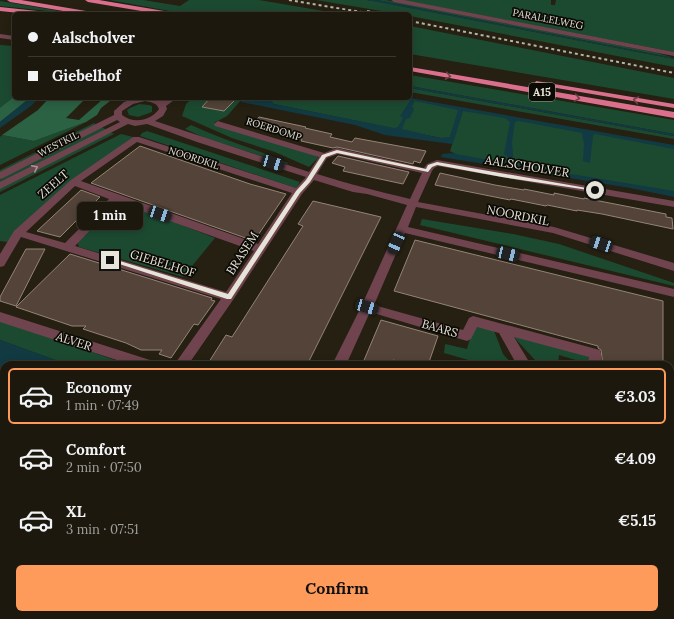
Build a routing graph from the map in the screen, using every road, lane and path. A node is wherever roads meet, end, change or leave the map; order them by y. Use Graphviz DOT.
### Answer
graph roads {
  1 [pos="10,0"];
  2 [pos="394,0"];
  3 [pos="86,3"];
  4 [pos="0,10"];
  5 [pos="24,12"];
  6 [pos="80,12"];
  7 [pos="127,12"];
  8 [pos="155,12"];
  9 [pos="0,36"];
  10 [pos="12,38"];
  11 [pos="674,54"];
  12 [pos="412,61"];
  13 [pos="412,69"];
  14 [pos="138,100"];
  15 [pos="154,100"];
  16 [pos="171,100"];
  17 [pos="162,105"];
  18 [pos="674,106"];
  19 [pos="674,115"];
  20 [pos="118,116"];
  21 [pos="158,116"];
  22 [pos="148,121"];
  23 [pos="126,122"];
  24 [pos="218,124"];
  25 [pos="185,134"];
  26 [pos="136,139"];
  27 [pos="324,156"];
  28 [pos="428,171"];
  29 [pos="0,176"];
  30 [pos="311,176"];
  31 [pos="74,182"];
  32 [pos="0,186"];
  33 [pos="298,192"];
  34 [pos="118,199"];
  35 [pos="674,204"];
  36 [pos="412,206"];
  37 [pos="402,229"];
  38 [pos="18,233"];
  39 [pos="67,247"];
  40 [pos="260,249"];
  41 [pos="0,263"];
  42 [pos="674,267"];
  43 [pos="674,274"];
  44 [pos="674,293"];
  45 [pos="229,297"];
  46 [pos="367,307"];
  47 [pos="0,317"];
  48 [pos="503,329"];
  49 [pos="136,361"];
  50 [pos="184,361"];
  51 [pos="341,361"];
  52 [pos="522,361"];
  53 [pos="595,361"];
  1 -- 6 [label="highway"];
  2 -- 11 [label="street, PARALLELWEG"];
  3 -- 7 [label="highway"];
  3 -- 8 [label="highway"];
  4 -- 5 [label="highway"];
  9 -- 10 [label="street"];
  18 -- 12 [label="highway, A15, one-way"];
  13 -- 19 [label="highway, A15, one-way"];
  14 -- 20 [label="street"];
  15 -- 17 [label="street"];
  16 -- 17 [label="street"];
  17 -- 21 [label="street"];
  20 -- 23 [label="street"];
  20 -- 29 [label="street, WESTKIL"];
  21 -- 22 [label="street"];
  21 -- 25 [label="street, NOORDKIL"];
  22 -- 23 [label="street"];
  22 -- 25 [label="street, NOORDKIL"];
  32 -- 23 [label="street, WESTKIL, one-way"];
  24 -- 27 [label="street, ROERDOMP"];
  25 -- 30 [label="street, NOORDKIL"];
  26 -- 31 [label="street, ZEELT"];
  26 -- 33 [label="street, NOORDKIL"];
  27 -- 28 [label="street"];
  27 -- 30 [label="street, BRASEM"];
  28 -- 35 [label="street, AALSCHOLVER"];
  28 -- 36 [label="street"];
  30 -- 33 [label="street, BRASEM"];
  30 -- 36 [label="street, NOORDKIL"];
  31 -- 34 [label="street"];
  31 -- 38 [label="street, ZEELT"];
  33 -- 40 [label="street, BRASEM"];
  34 -- 39 [label="street"];
  34 -- 40 [label="street"];
  36 -- 37 [label="street"];
  36 -- 42 [label="street, NOORDKIL"];
  36 -- 43 [label="street, NOORDKIL"];
  37 -- 44 [label="street"];
  37 -- 46 [label="street"];
  38 -- 39 [label="street, GIEBELHOF"];
  38 -- 41 [label="street, ZEELT"];
  39 -- 45 [label="street, GIEBELHOF"];
  40 -- 45 [label="street, BRASEM"];
  45 -- 50 [label="street, BRASEM"];
  46 -- 48 [label="street, BAARS"];
  46 -- 51 [label="street"];
  47 -- 49 [label="street, ALVER"];
  48 -- 52 [label="street"];
  48 -- 53 [label="street, BAARS"];
}
